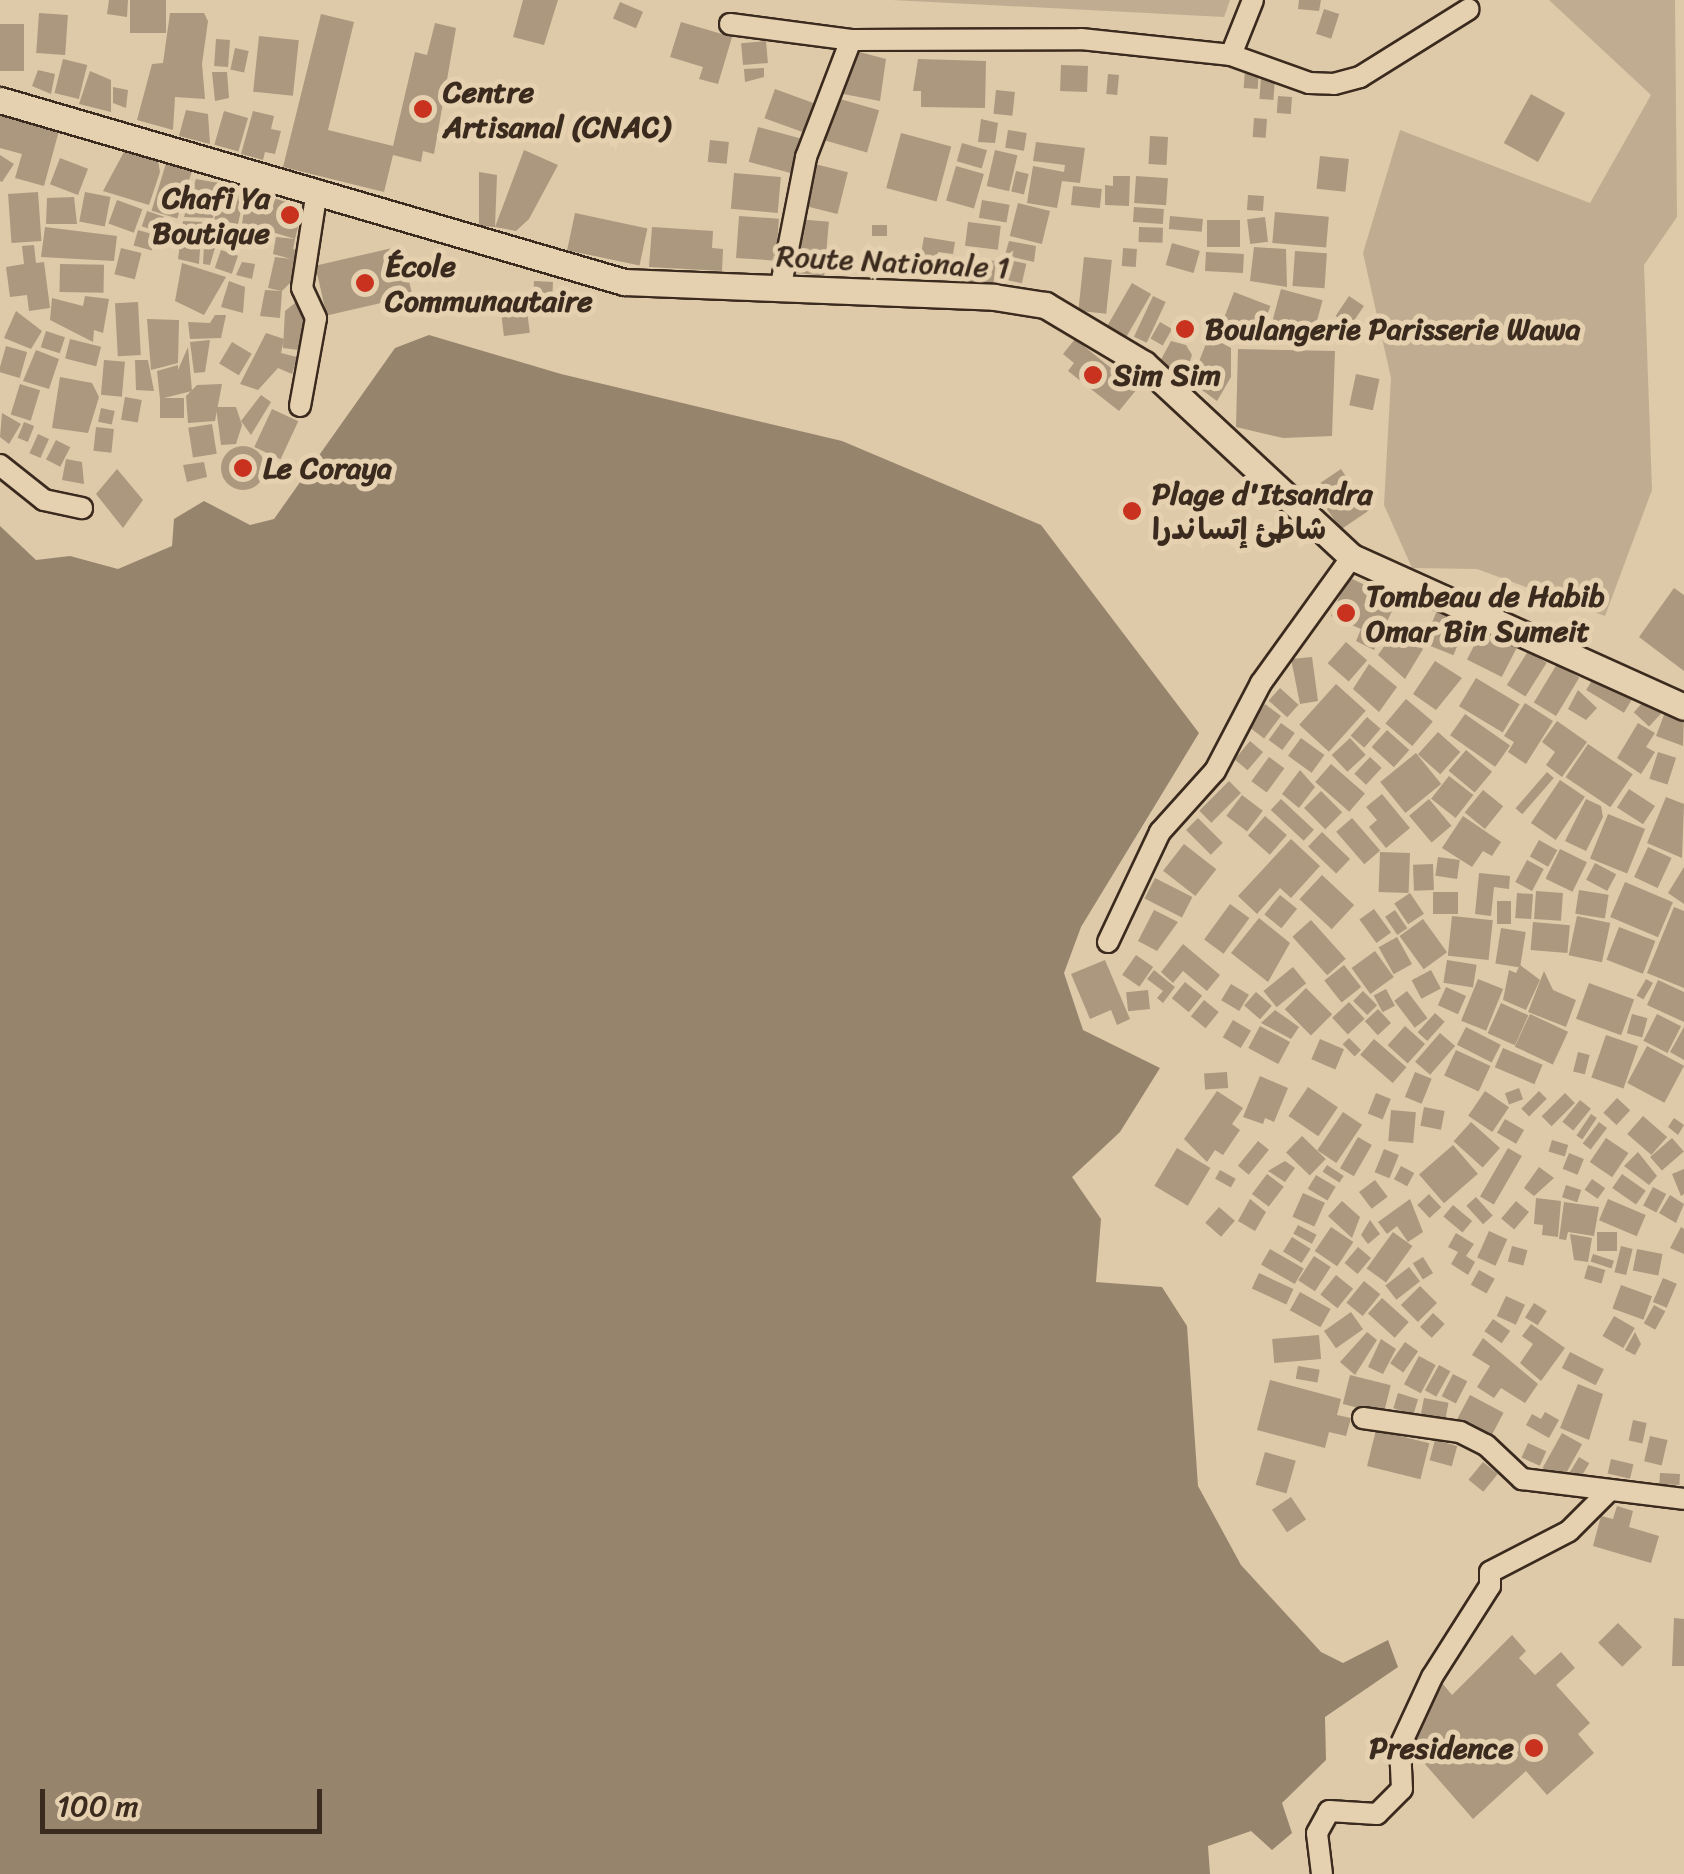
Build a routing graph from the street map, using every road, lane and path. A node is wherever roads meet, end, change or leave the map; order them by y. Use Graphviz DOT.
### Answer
graph roads {
  1 [pos="1253,0"];
  2 [pos="1468,9"];
  3 [pos="730,24"];
  4 [pos="851,40"];
  5 [pos="1231,55"];
  6 [pos="0,100"];
  7 [pos="317,190"];
  8 [pos="780,290"];
  9 [pos="300,406"];
  10 [pos="0,465"];
  11 [pos="82,508"];
  12 [pos="1352,557"];
  13 [pos="1684,706"];
  14 [pos="1108,942"];
  15 [pos="1362,1418"];
  16 [pos="1610,1490"];
  17 [pos="1684,1498"];
  18 [pos="1322,1874"];
  1 -- 5 [label="street"];
  2 -- 5 [label="street"];
  3 -- 4 [label="street"];
  4 -- 5 [label="street"];
  4 -- 8 [label="street"];
  6 -- 7 [label="main road, Route Nationale 1"];
  7 -- 8 [label="main road, Route Nationale 1"];
  7 -- 9 [label="street"];
  8 -- 12 [label="main road, Route Nationale 1"];
  10 -- 11 [label="street"];
  12 -- 13 [label="main road, Route Nationale 1"];
  12 -- 14 [label="street"];
  15 -- 16 [label="street"];
  16 -- 17 [label="street"];
  16 -- 18 [label="street"];
}
